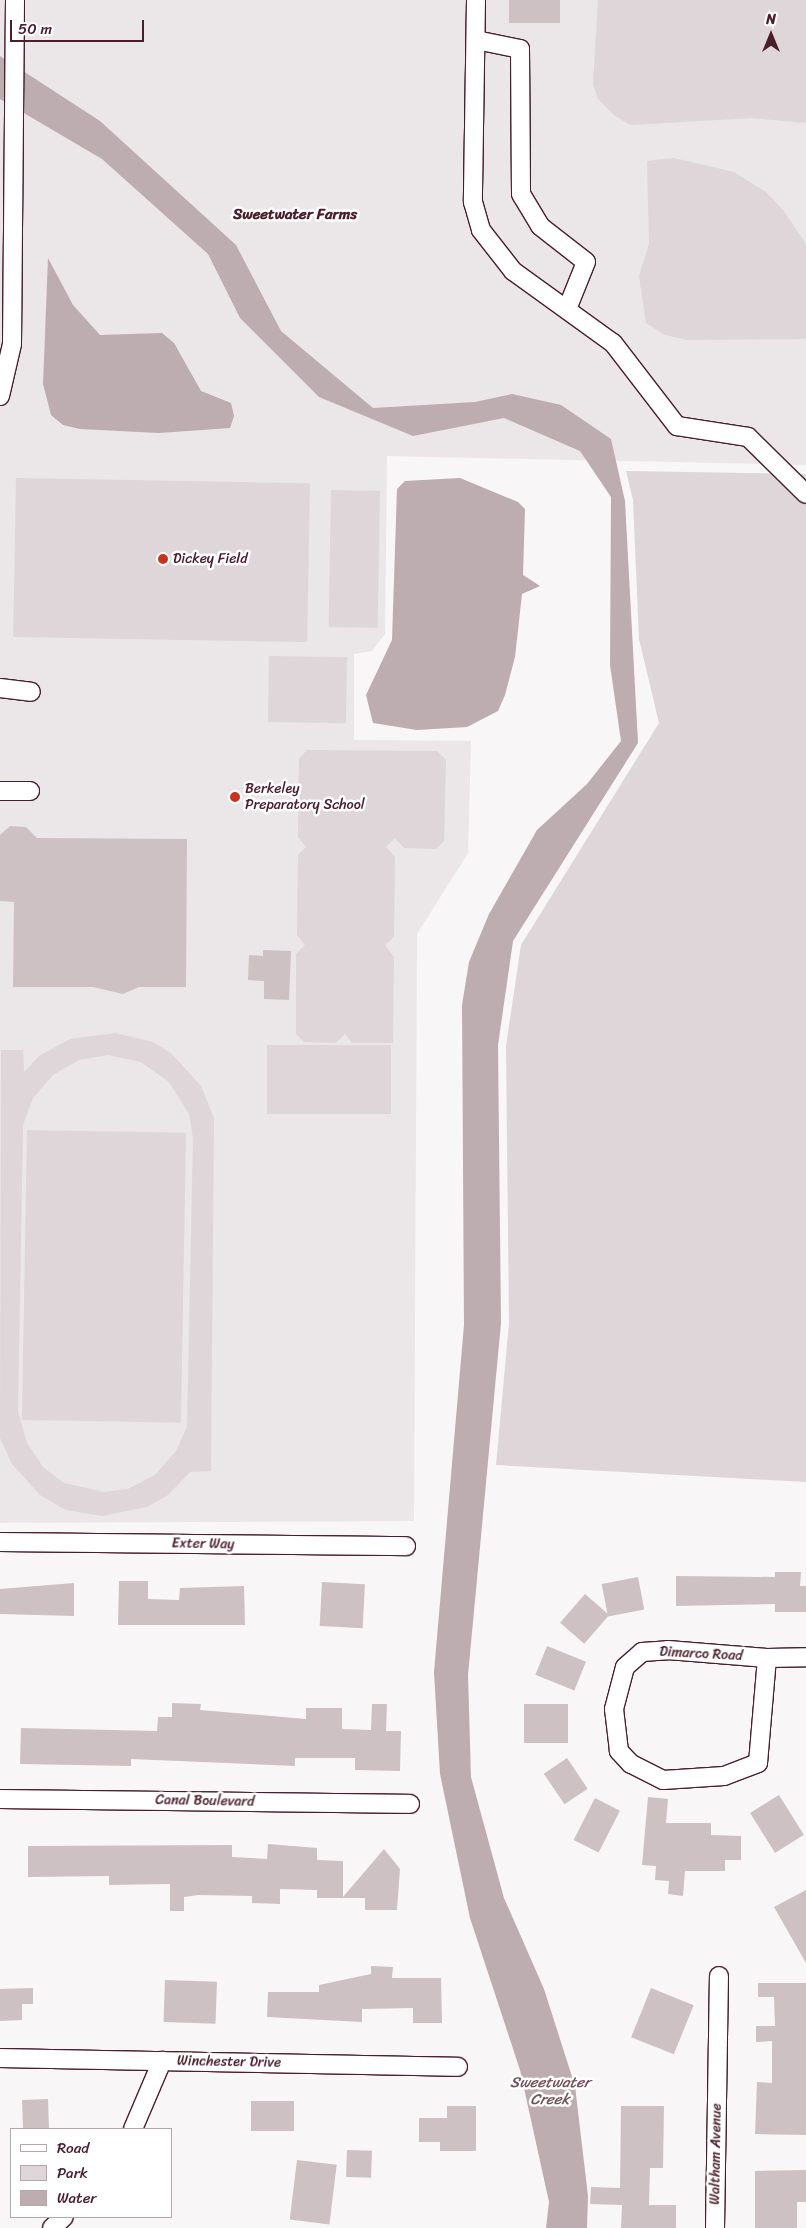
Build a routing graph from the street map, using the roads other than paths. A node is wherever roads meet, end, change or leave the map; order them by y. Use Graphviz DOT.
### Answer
graph roads {
  1 [pos="15,0"];
  2 [pos="476,0"];
  3 [pos="476,40"];
  4 [pos="7,140"];
  5 [pos="6,252"];
  6 [pos="567,309"];
  7 [pos="0,396"];
  8 [pos="806,494"];
  9 [pos="0,688"];
  10 [pos="31,692"];
  11 [pos="0,791"];
  12 [pos="30,791"];
  13 [pos="0,1542"];
  14 [pos="406,1546"];
  15 [pos="767,1658"];
  16 [pos="806,1658"];
  17 [pos="0,1799"];
  18 [pos="410,1804"];
  19 [pos="719,1976"];
  20 [pos="0,2058"];
  21 [pos="162,2061"];
  22 [pos="458,2067"];
  23 [pos="133,2128"];
  24 [pos="63,2218"];
  25 [pos="52,2228"];
  26 [pos="715,2228"];
  1 -- 4 [label="street"];
  2 -- 3 [label="street"];
  3 -- 6 [label="street"];
  3 -- 6 [label="street"];
  4 -- 5 [label="street"];
  5 -- 7 [label="street"];
  6 -- 8 [label="street"];
  9 -- 10 [label="street"];
  11 -- 12 [label="street"];
  13 -- 14 [label="street, Exter Way"];
  15 -- 15 [label="street, Dimarco Road"];
  15 -- 16 [label="street, Dimarco Road"];
  17 -- 18 [label="street, Canal Boulevard"];
  19 -- 26 [label="street, Waltham Avenue"];
  20 -- 21 [label="street, Winchester Drive"];
  21 -- 22 [label="street, Winchester Drive"];
  21 -- 23 [label="street"];
  24 -- 25 [label="street"];
}
